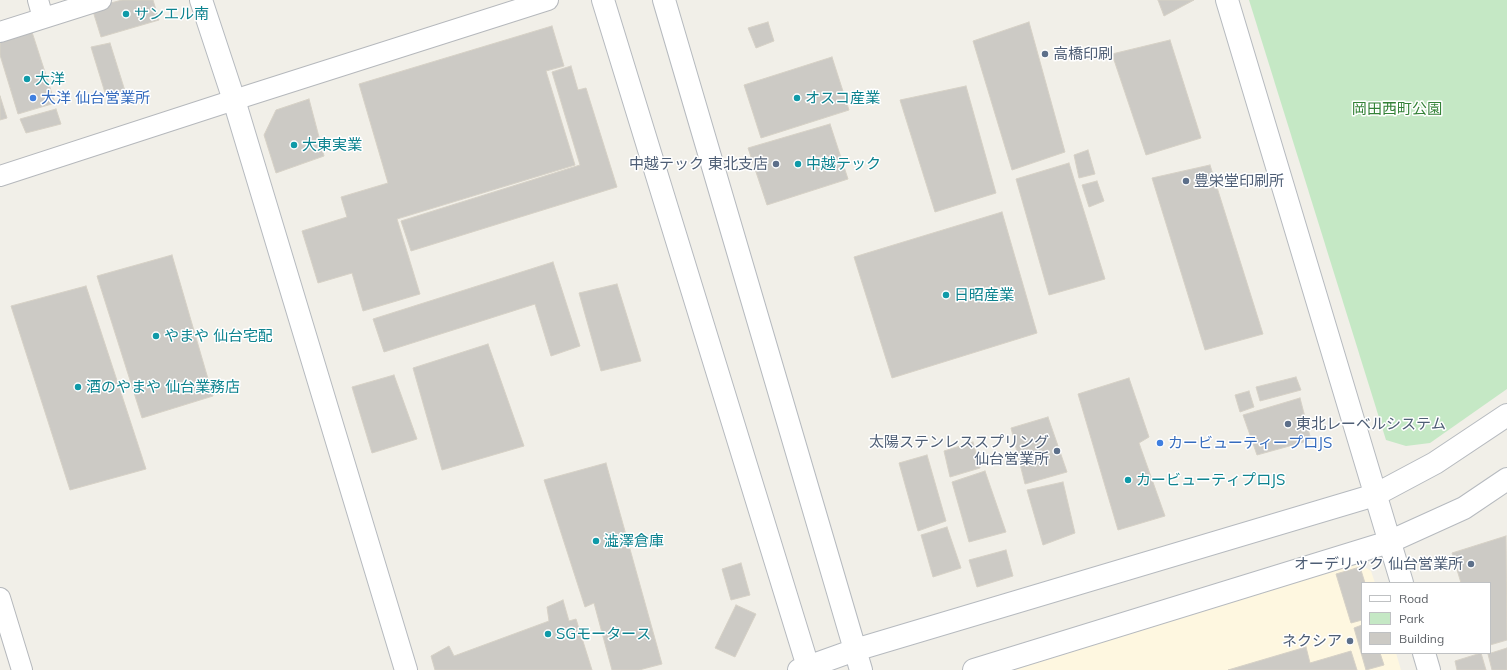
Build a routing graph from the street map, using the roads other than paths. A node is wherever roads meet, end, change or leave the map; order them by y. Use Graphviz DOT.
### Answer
graph roads {
  1 [pos="101,0"];
  2 [pos="201,0"];
  3 [pos="548,0"];
  4 [pos="603,0"];
  5 [pos="664,0"];
  6 [pos="1227,0"];
  7 [pos="40,9"];
  8 [pos="0,32"];
  9 [pos="234,100"];
  10 [pos="0,176"];
  11 [pos="1507,415"];
  12 [pos="1507,479"];
  13 [pos="1375,495"];
  14 [pos="1389,542"];
  15 [pos="1402,582"];
  16 [pos="0,598"];
  17 [pos="1424,654"];
  18 [pos="858,660"];
  19 [pos="806,669"];
  20 [pos="22,670"];
  21 [pos="406,670"];
  22 [pos="974,670"];
  23 [pos="1429,670"];
  1 -- 7 [label="street"];
  2 -- 9 [label="street"];
  3 -- 9 [label="street"];
  4 -- 19 [label="street"];
  5 -- 18 [label="street"];
  6 -- 13 [label="street"];
  7 -- 8 [label="street"];
  9 -- 10 [label="street"];
  9 -- 21 [label="street"];
  11 -- 13 [label="street"];
  12 -- 14 [label="street"];
  13 -- 14 [label="street"];
  13 -- 18 [label="street"];
  14 -- 15 [label="street"];
  14 -- 22 [label="street"];
  16 -- 20 [label="street"];
  17 -- 23 [label="street"];
  18 -- 19 [label="street"];
}
